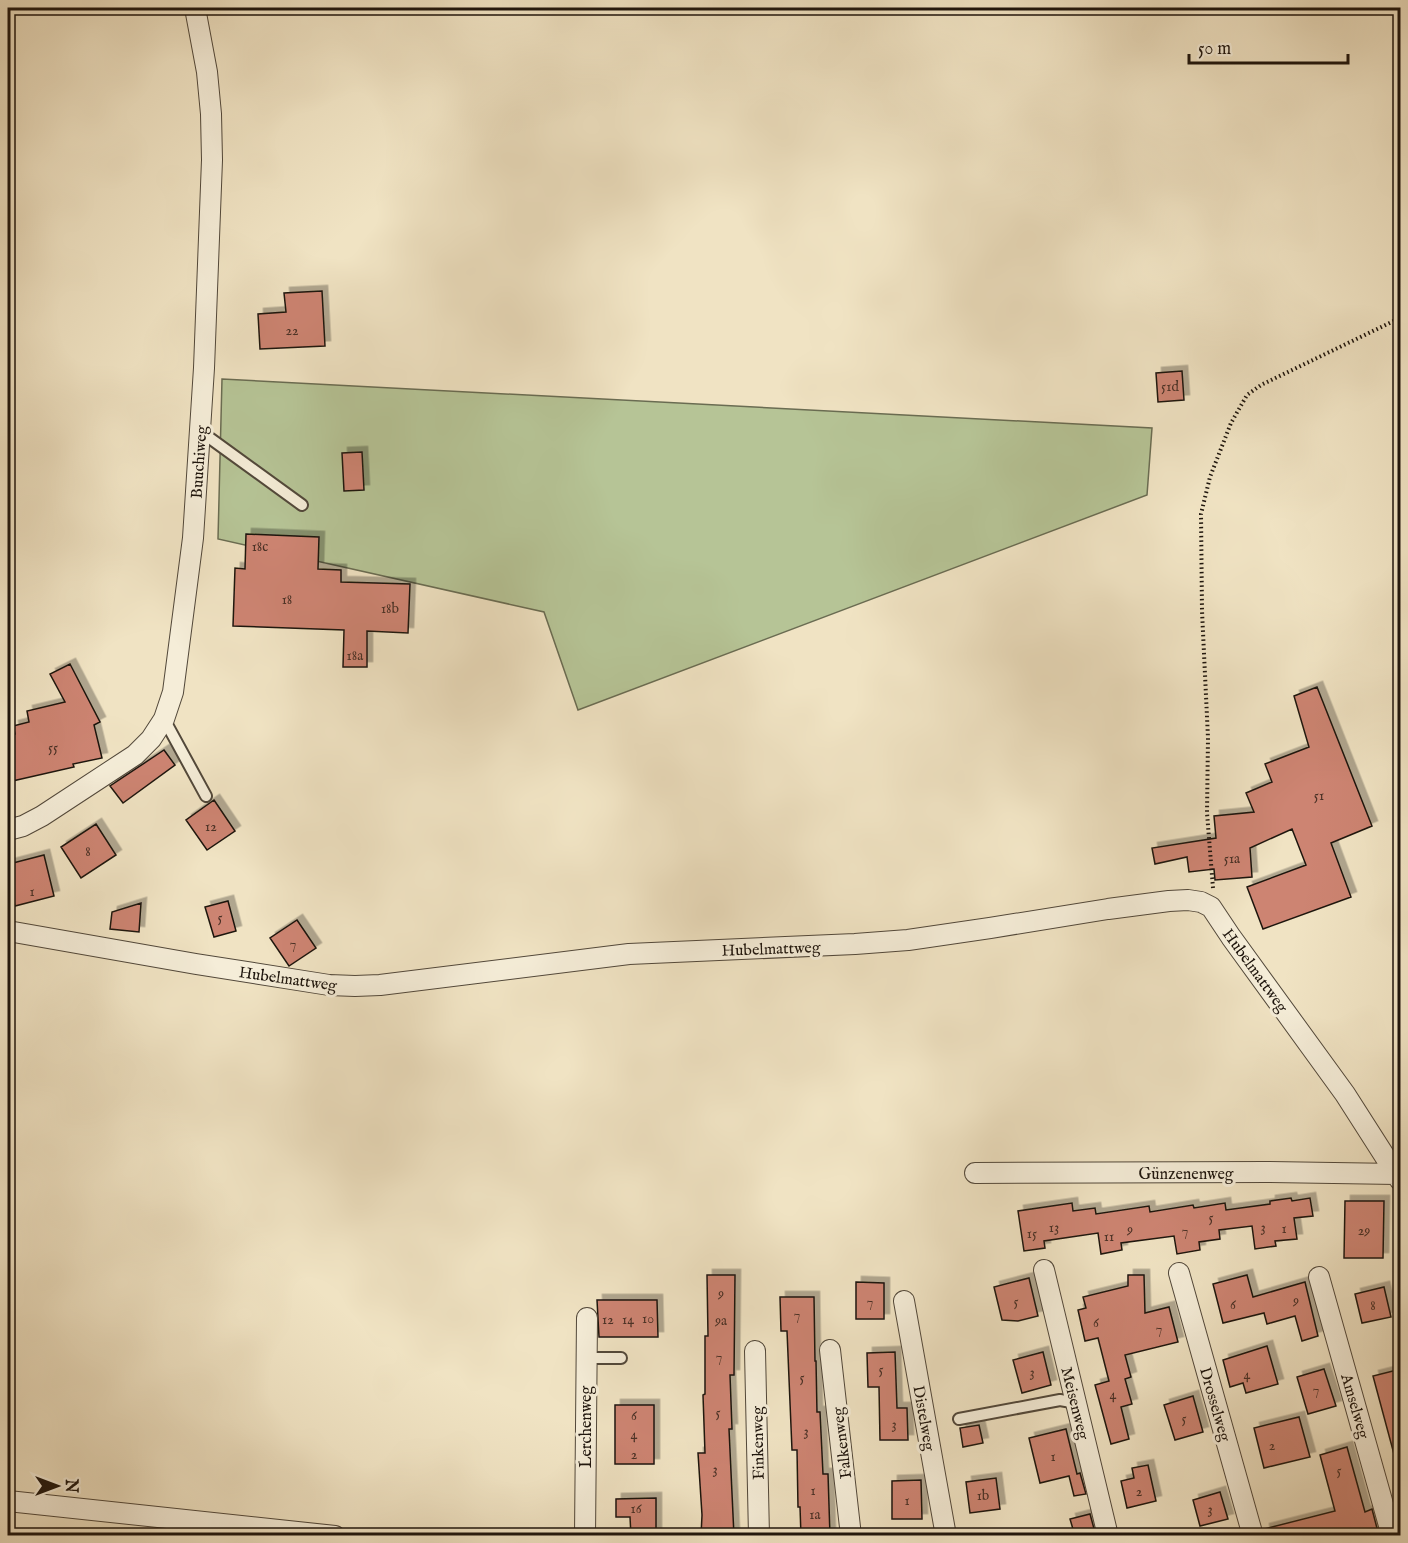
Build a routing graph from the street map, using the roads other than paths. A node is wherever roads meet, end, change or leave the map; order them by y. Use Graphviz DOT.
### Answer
graph roads {
  1 [pos="195,8"];
  2 [pos="200,431"];
  3 [pos="302,505"];
  4 [pos="164,719"];
  5 [pos="206,796"];
  6 [pos="8,830"];
  7 [pos="8,931"];
  8 [pos="975,1173"];
  9 [pos="1399,1177"];
  10 [pos="1044,1270"];
  11 [pos="1179,1273"];
  12 [pos="1319,1277"];
  13 [pos="904,1302"];
  14 [pos="587,1317"];
  15 [pos="830,1350"];
  16 [pos="755,1351"];
  17 [pos="586,1358"];
  18 [pos="621,1358"];
  19 [pos="1077,1402"];
  20 [pos="959,1419"];
  21 [pos="8,1501"];
  22 [pos="334,1536"];
  23 [pos="585,1536"];
  24 [pos="759,1536"];
  25 [pos="851,1536"];
  26 [pos="946,1536"];
  27 [pos="1108,1536"];
  28 [pos="1253,1536"];
  29 [pos="1392,1536"];
  1 -- 2 [label="street, Buuchiweg"];
  2 -- 3 [label="lane"];
  2 -- 4 [label="street, Buuchiweg"];
  4 -- 5 [label="lane"];
  4 -- 6 [label="street, Buuchiweg"];
  7 -- 9 [label="street, Hubelmattweg"];
  8 -- 9 [label="street, Günzenenweg"];
  10 -- 19 [label="street, Meisenweg"];
  11 -- 28 [label="street, Drosselweg"];
  12 -- 29 [label="street, Amselweg"];
  13 -- 26 [label="street, Distelweg"];
  14 -- 17 [label="street, Lerchenweg"];
  15 -- 25 [label="street, Falkenweg"];
  16 -- 24 [label="street, Finkenweg"];
  17 -- 18 [label="lane"];
  17 -- 23 [label="street, Lerchenweg"];
  19 -- 20 [label="lane"];
  19 -- 27 [label="street, Meisenweg"];
  21 -- 22 [label="street"];
}
